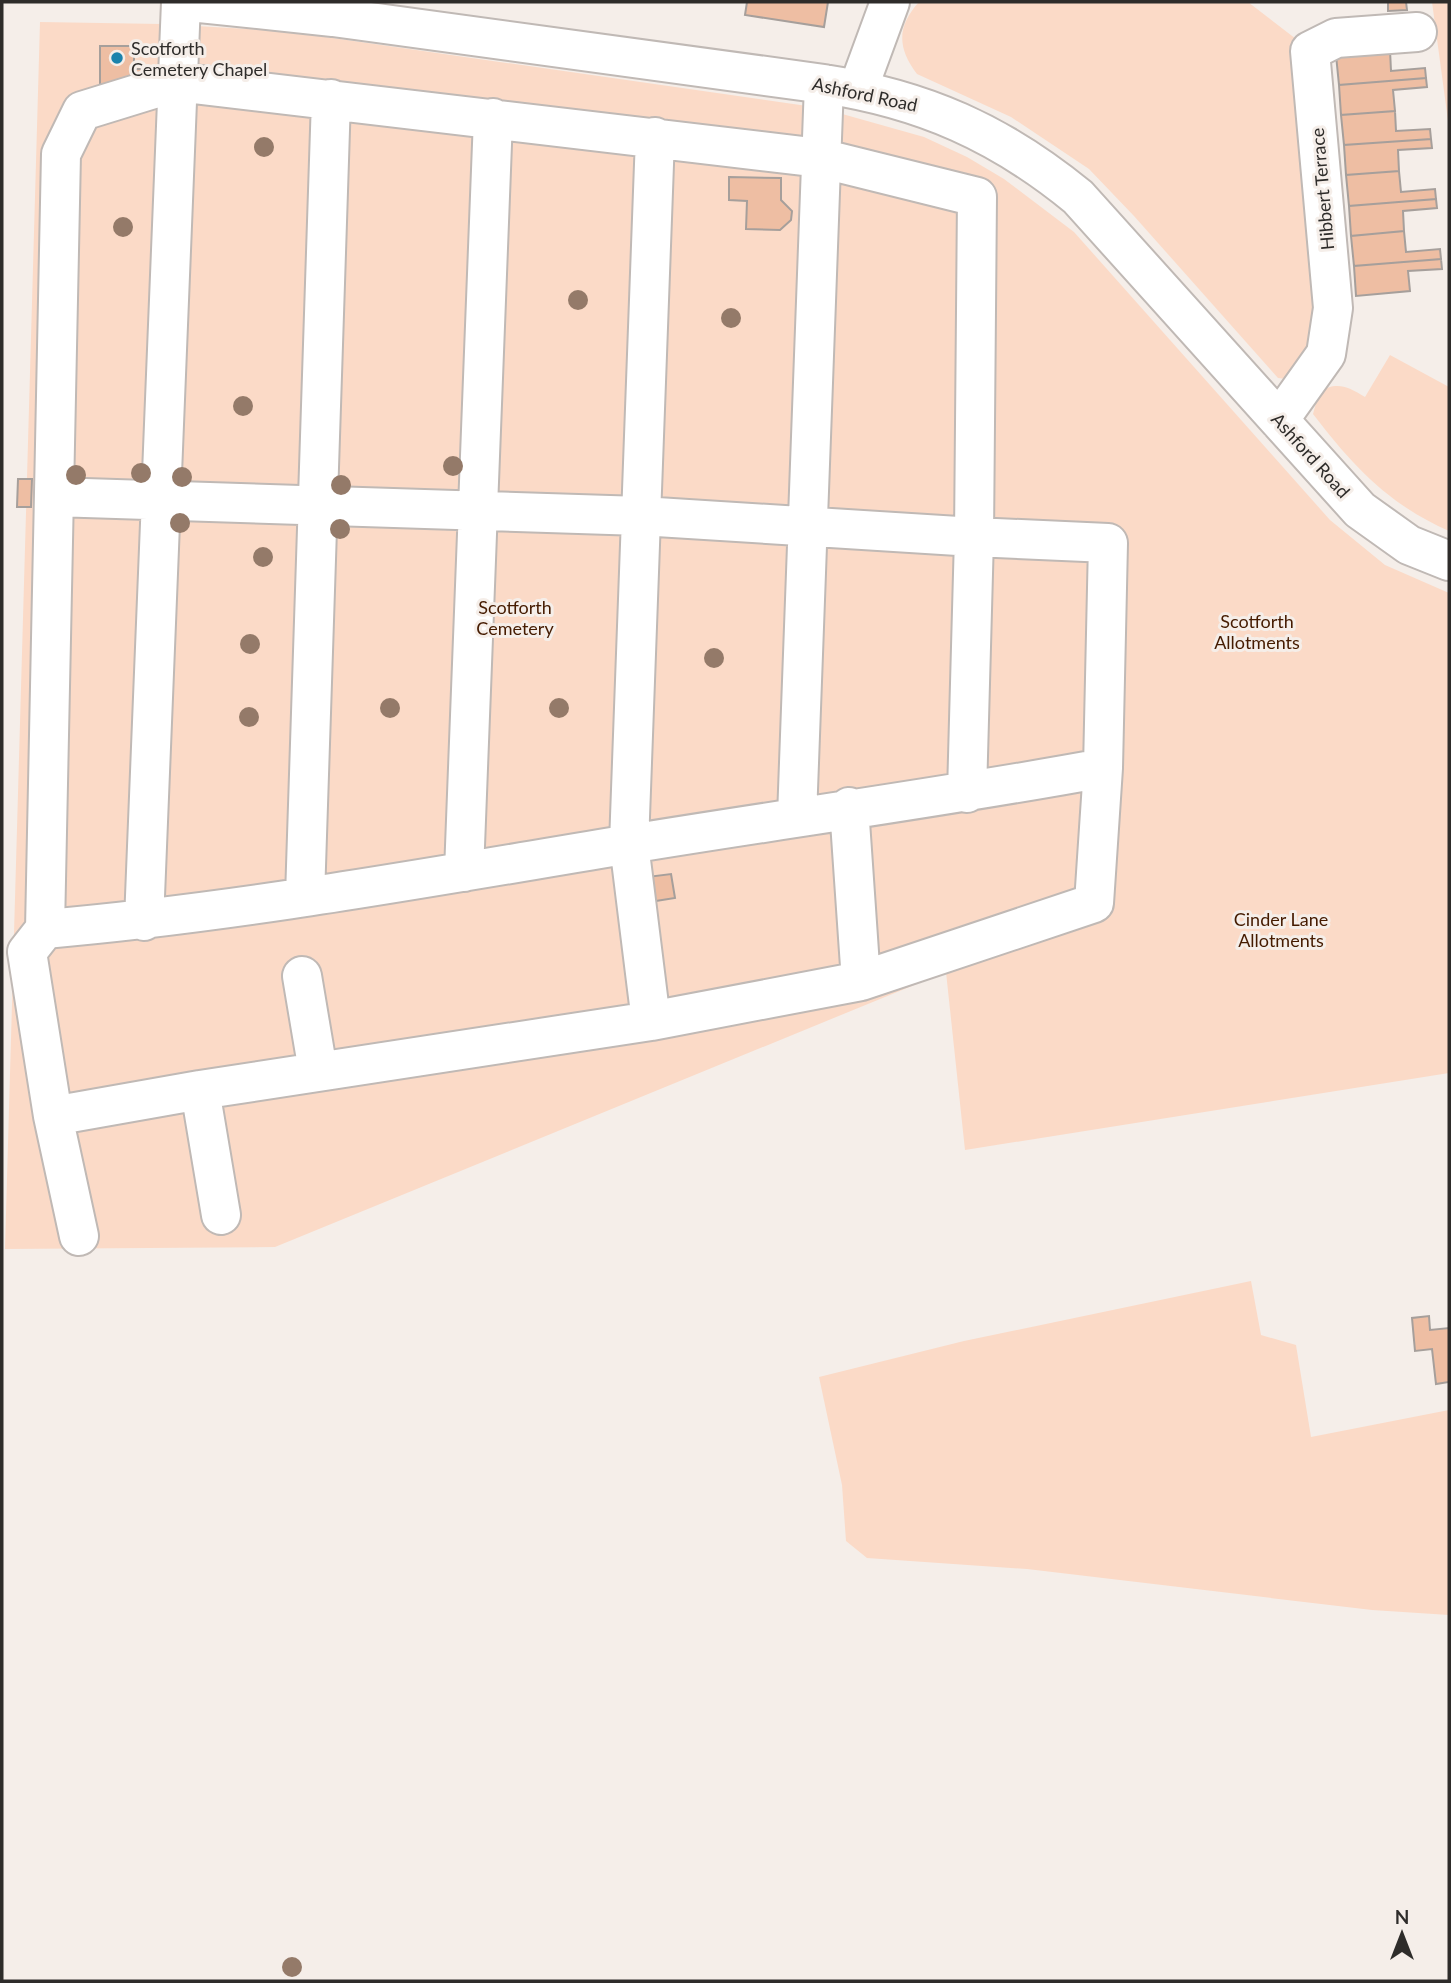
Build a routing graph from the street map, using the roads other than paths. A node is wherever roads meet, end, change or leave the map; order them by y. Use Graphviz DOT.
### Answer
graph roads {
  1 [pos="181,2"];
  2 [pos="190,2"];
  3 [pos="890,2"];
  4 [pos="1417,32"];
  5 [pos="176,82"];
  6 [pos="841,86"];
  7 [pos="331,99"];
  8 [pos="493,118"];
  9 [pos="655,137"];
  10 [pos="820,158"];
  11 [pos="1279,420"];
  12 [pos="54,498"];
  13 [pos="160,499"];
  14 [pos="317,508"];
  15 [pos="480,513"];
  16 [pos="641,516"];
  17 [pos="807,525"];
  18 [pos="974,537"];
  19 [pos="1449,561"];
  20 [pos="1103,768"];
  21 [pos="967,793"];
  22 [pos="849,807"];
  23 [pos="797,817"];
  24 [pos="629,844"];
  25 [pos="464,872"];
  26 [pos="305,897"];
  27 [pos="144,920"];
  28 [pos="44,929"];
  29 [pos="302,976"];
  30 [pos="861,981"];
  31 [pos="652,1021"];
  32 [pos="318,1071"];
  33 [pos="200,1090"];
  34 [pos="53,1116"];
  35 [pos="221,1215"];
  36 [pos="79,1236"];
  1 -- 5 [label="street"];
  2 -- 6 [label="street, Ashford Road"];
  3 -- 6 [label="street"];
  4 -- 11 [label="street, Hibbert Terrace"];
  5 -- 7 [label="street"];
  5 -- 12 [label="street"];
  5 -- 13 [label="street"];
  6 -- 10 [label="street"];
  6 -- 11 [label="street, Ashford Road"];
  7 -- 8 [label="street"];
  7 -- 14 [label="street"];
  8 -- 9 [label="street"];
  8 -- 15 [label="street"];
  9 -- 10 [label="street"];
  9 -- 16 [label="street"];
  10 -- 17 [label="street"];
  10 -- 18 [label="street"];
  11 -- 19 [label="street, Ashford Road"];
  12 -- 13 [label="street"];
  12 -- 28 [label="street"];
  13 -- 14 [label="street"];
  13 -- 27 [label="street"];
  14 -- 15 [label="street"];
  14 -- 26 [label="street"];
  15 -- 16 [label="street"];
  15 -- 25 [label="street"];
  16 -- 17 [label="street"];
  16 -- 24 [label="street"];
  17 -- 18 [label="street"];
  17 -- 23 [label="street"];
  18 -- 20 [label="street"];
  18 -- 21 [label="street"];
  20 -- 21 [label="street"];
  20 -- 30 [label="street"];
  21 -- 22 [label="street"];
  22 -- 23 [label="street"];
  22 -- 30 [label="street"];
  23 -- 24 [label="street"];
  24 -- 25 [label="street"];
  24 -- 31 [label="street"];
  25 -- 26 [label="street"];
  26 -- 27 [label="street"];
  27 -- 28 [label="street"];
  28 -- 34 [label="street"];
  29 -- 32 [label="street"];
  30 -- 31 [label="street"];
  31 -- 32 [label="street"];
  32 -- 33 [label="street"];
  33 -- 34 [label="street"];
  33 -- 35 [label="street"];
  34 -- 36 [label="street"];
}
